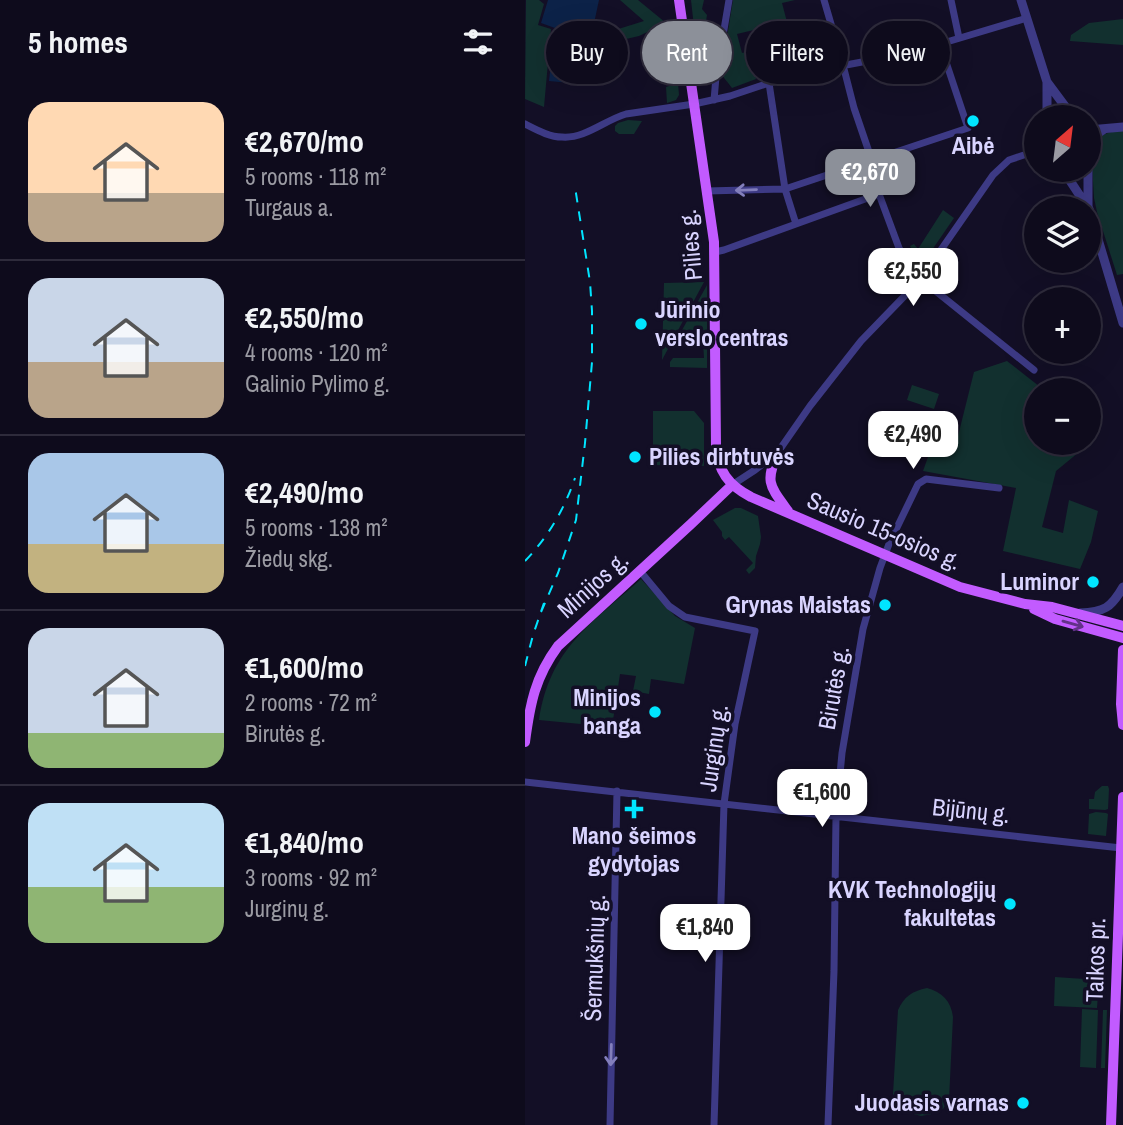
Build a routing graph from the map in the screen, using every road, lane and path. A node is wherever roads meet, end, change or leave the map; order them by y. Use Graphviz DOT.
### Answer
graph roads {
  1 [pos="679,0"];
  2 [pos="729,0"];
  3 [pos="824,0"];
  4 [pos="950,0"];
  5 [pos="1023,1"];
  6 [pos="1027,18"];
  7 [pos="830,21"];
  8 [pos="959,38"];
  9 [pos="950,41"];
  10 [pos="950,74"];
  11 [pos="1047,82"];
  12 [pos="766,84"];
  13 [pos="769,84"];
  14 [pos="848,84"];
  15 [pos="714,100"];
  16 [pos="694,104"];
  17 [pos="1047,105"];
  18 [pos="1065,105"];
  19 [pos="525,124"];
  20 [pos="1123,127"];
  21 [pos="1101,129"];
  22 [pos="1105,129"];
  23 [pos="1101,132"];
  24 [pos="1024,155"];
  25 [pos="869,161"];
  26 [pos="786,189"];
  27 [pos="707,191"];
  28 [pos="879,194"];
  29 [pos="796,224"];
  30 [pos="1101,251"];
  31 [pos="715,252"];
  32 [pos="921,280"];
  33 [pos="1123,323"];
  34 [pos="1034,370"];
  35 [pos="778,452"];
  36 [pos="731,485"];
  37 [pos="999,488"];
  38 [pos="790,513"];
  39 [pos="885,555"];
  40 [pos="640,571"];
  41 [pos="1123,587"];
  42 [pos="1025,604"];
  43 [pos="1075,613"];
  44 [pos="1123,626"];
  45 [pos="1123,638"];
  46 [pos="1123,650"];
  47 [pos="1123,724"];
  48 [pos="525,742"];
  49 [pos="525,782"];
  50 [pos="617,791"];
  51 [pos="1123,797"];
  52 [pos="725,804"];
  53 [pos="836,816"];
  54 [pos="1121,848"];
  55 [pos="610,1125"];
  56 [pos="714,1125"];
  57 [pos="828,1125"];
  58 [pos="1111,1125"];
  1 -- 16 [label="main road, Pilies g."];
  2 -- 15 [label="street"];
  3 -- 7 [label="street"];
  4 -- 8 [label="street"];
  5 -- 6 [label="street"];
  6 -- 8 [label="street"];
  6 -- 11 [label="street"];
  8 -- 9 [label="street"];
  10 -- 25 [label="street"];
  11 -- 17 [label="street"];
  11 -- 18 [label="street"];
  12 -- 15 [label="street"];
  13 -- 26 [label="street"];
  14 -- 25 [label="street"];
  15 -- 16 [label="street"];
  16 -- 19 [label="street"];
  16 -- 27 [label="main road, Pilies g."];
  20 -- 22 [label="street"];
  21 -- 22 [label="street"];
  22 -- 23 [label="street"];
  24 -- 32 [label="street"];
  25 -- 26 [label="street"];
  25 -- 28 [label="street"];
  26 -- 27 [label="street, one-way"];
  26 -- 29 [label="street"];
  27 -- 31 [label="main road, Pilies g."];
  28 -- 29 [label="street"];
  28 -- 32 [label="street"];
  29 -- 31 [label="street"];
  30 -- 33 [label="street"];
  31 -- 36 [label="main road, Pilies g."];
  32 -- 34 [label="street"];
  32 -- 35 [label="street"];
  35 -- 36 [label="street"];
  35 -- 38 [label="main road"];
  36 -- 38 [label="main road, Sausio 15-osios g."];
  36 -- 40 [label="main road, Minijos g."];
  37 -- 39 [label="street, Birutės g."];
  38 -- 39 [label="main road, Sausio 15-osios g."];
  39 -- 42 [label="main road, Sausio 15-osios g."];
  39 -- 53 [label="street, Birutės g."];
  40 -- 48 [label="main road, Minijos g."];
  40 -- 52 [label="street, Jurginų g."];
  41 -- 43 [label="street"];
  42 -- 43 [label="main road, Sausio 15-osios g."];
  42 -- 45 [label="main road, Sausio 15-osios g., one-way"];
  43 -- 44 [label="main road, Sausio 15-osios g."];
  46 -- 47 [label="main road"];
  49 -- 50 [label="street, Bijūnų g."];
  50 -- 52 [label="street, Bijūnų g."];
  50 -- 55 [label="street, Šermukšnių g., one-way"];
  51 -- 54 [label="main road, Taikos pr."];
  52 -- 53 [label="street, Bijūnų g."];
  52 -- 56 [label="street, Jurginų g."];
  53 -- 54 [label="street, Bijūnų g."];
  53 -- 57 [label="street, Birutės g."];
  54 -- 58 [label="main road, Taikos pr."];
}
